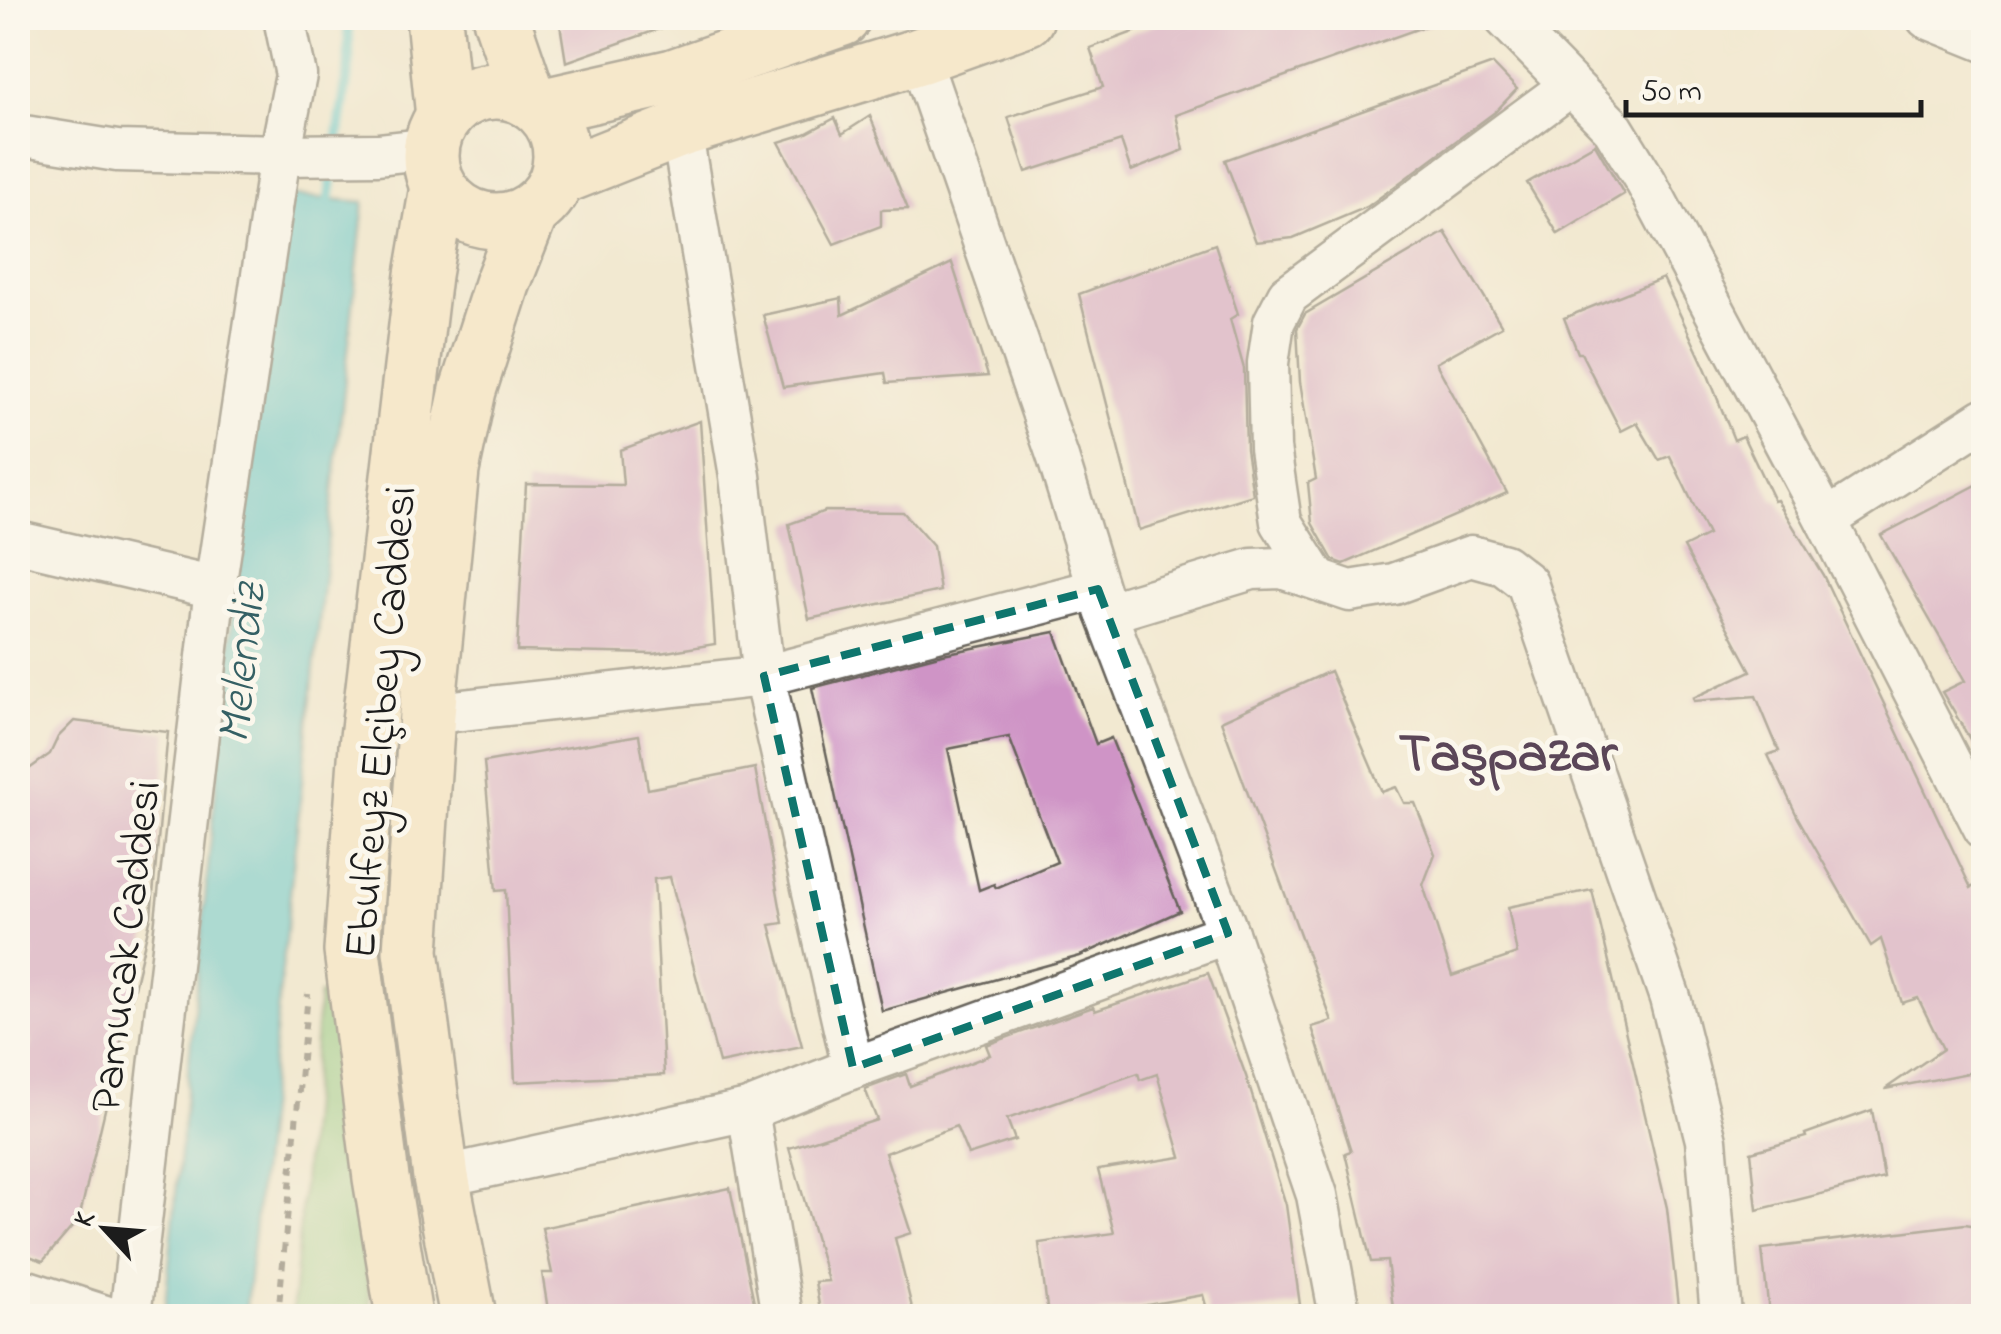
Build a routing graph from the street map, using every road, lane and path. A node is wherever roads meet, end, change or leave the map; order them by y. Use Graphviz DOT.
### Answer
graph roads {
  1 [pos="284,18"];
  2 [pos="434,18"];
  3 [pos="501,18"];
  4 [pos="842,18"];
  5 [pos="1026,18"];
  6 [pos="1505,18"];
  7 [pos="1927,18"];
  8 [pos="1984,40"];
  9 [pos="918,56"];
  10 [pos="1570,86"];
  11 [pos="534,104"];
  12 [pos="681,130"];
  13 [pos="18,136"];
  14 [pos="438,151"];
  15 [pos="296,154"];
  16 [pos="544,195"];
  17 [pos="1984,419"];
  18 [pos="1826,520"];
  19 [pos="18,542"];
  20 [pos="1318,580"];
  21 [pos="216,588"];
  22 [pos="1102,601"];
  23 [pos="764,676"];
  24 [pos="427,714"];
  25 [pos="1984,828"];
  26 [pos="1228,933"];
  27 [pos="352,951"];
  28 [pos="853,1068"];
  29 [pos="748,1110"];
  30 [pos="441,1176"];
  31 [pos="18,1288"];
  32 [pos="105,1316"];
  33 [pos="130,1316"];
  34 [pos="278,1316"];
  35 [pos="404,1316"];
  36 [pos="468,1316"];
  37 [pos="782,1316"];
  38 [pos="1340,1316"];
  39 [pos="1720,1316"];
  1 -- 15 [label="street, Pamucak Caddesi"];
  2 -- 14 [label="main road, Ebulfeyz Elçibey Caddesi"];
  3 -- 11 [label="main road"];
  4 -- 11 [label="main road"];
  5 -- 9 [label="main road"];
  6 -- 10 [label="street"];
  7 -- 8 [label="street"];
  9 -- 12 [label="main road"];
  9 -- 22 [label="street"];
  10 -- 18 [label="street"];
  10 -- 20 [label="street"];
  11 -- 14 [label="main road"];
  11 -- 16 [label="main road"];
  12 -- 16 [label="main road"];
  12 -- 23 [label="street"];
  13 -- 15 [label="street"];
  14 -- 15 [label="street"];
  14 -- 16 [label="main road"];
  14 -- 27 [label="main road, Ebulfeyz Elçibey Caddesi"];
  15 -- 21 [label="street, Pamucak Caddesi"];
  16 -- 24 [label="main road, Ebulfeyz Elçibey Caddesi"];
  17 -- 18 [label="street"];
  18 -- 25 [label="street"];
  19 -- 21 [label="street"];
  20 -- 22 [label="street"];
  20 -- 39 [label="street"];
  21 -- 33 [label="street, Pamucak Caddesi"];
  22 -- 23 [label="street"];
  22 -- 26 [label="street"];
  23 -- 24 [label="street"];
  23 -- 28 [label="street"];
  24 -- 30 [label="main road, Ebulfeyz Elçibey Caddesi"];
  26 -- 28 [label="street"];
  26 -- 38 [label="street"];
  27 -- 34 [label="path"];
  27 -- 35 [label="main road, Ebulfeyz Elçibey Caddesi"];
  28 -- 29 [label="street"];
  29 -- 30 [label="street"];
  29 -- 37 [label="street"];
  30 -- 36 [label="main road, Ebulfeyz Elçibey Caddesi"];
  31 -- 32 [label="street"];
}
